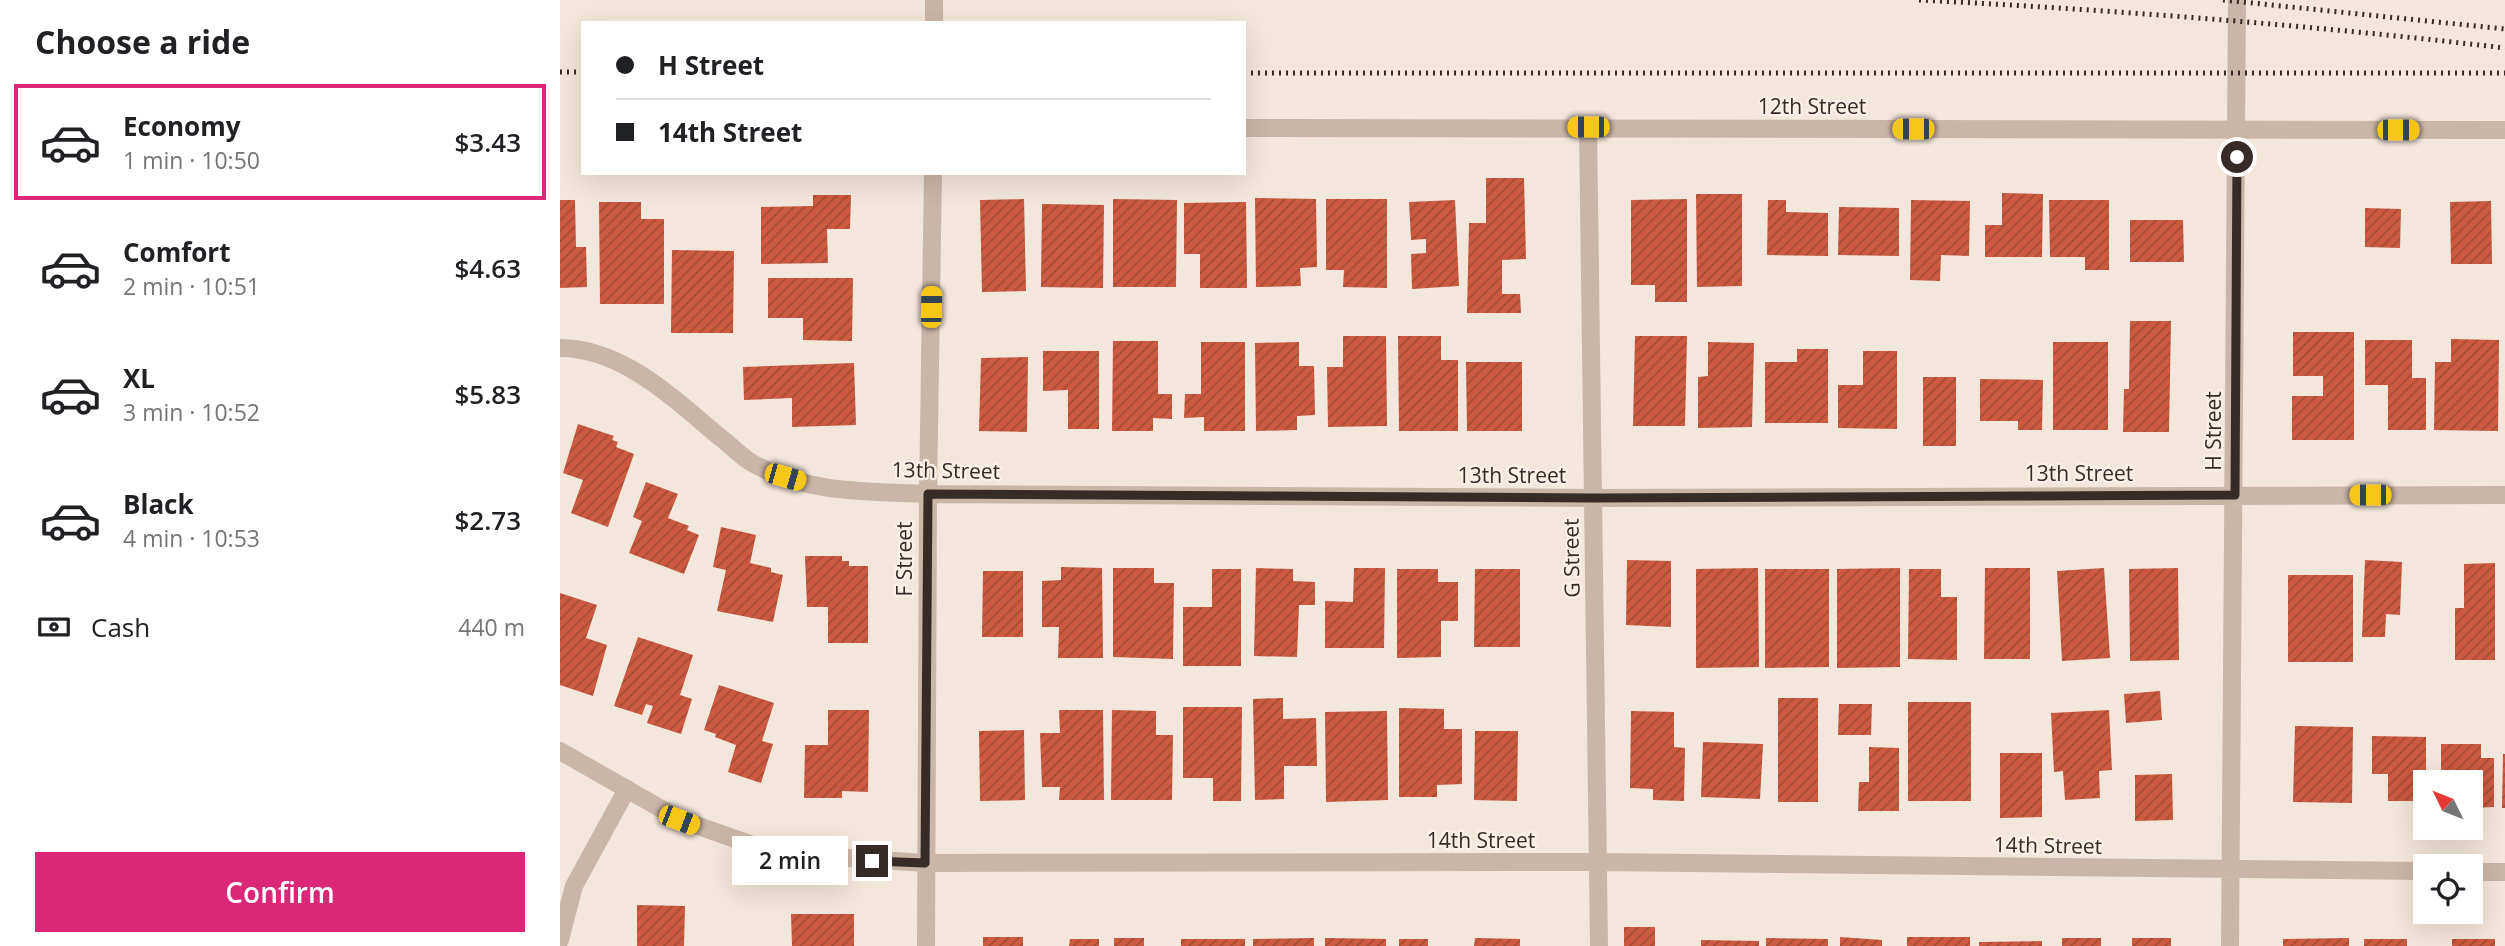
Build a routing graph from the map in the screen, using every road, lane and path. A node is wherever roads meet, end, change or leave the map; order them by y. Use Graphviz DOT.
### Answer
graph roads {
  1 [pos="934,0"];
  2 [pos="2238,0"];
  3 [pos="934,21"];
  4 [pos="1588,127"];
  5 [pos="1246,128"];
  6 [pos="2505,130"];
  7 [pos="2237,131"];
  8 [pos="933,175"];
  9 [pos="560,348"];
  10 [pos="928,494"];
  11 [pos="2235,495"];
  12 [pos="2505,495"];
  13 [pos="1593,498"];
  14 [pos="560,751"];
  15 [pos="627,789"];
  16 [pos="1600,862"];
  17 [pos="925,863"];
  18 [pos="2231,870"];
  19 [pos="2413,872"];
  20 [pos="2483,872"];
  21 [pos="2505,872"];
  22 [pos="560,940"];
  23 [pos="926,946"];
  24 [pos="1599,946"];
  25 [pos="2230,946"];
  1 -- 3 [label="street"];
  2 -- 7 [label="street, H Street"];
  4 -- 5 [label="street, 12th Street"];
  4 -- 7 [label="street, 12th Street"];
  4 -- 13 [label="street, G Street"];
  6 -- 7 [label="street, 12th Street"];
  7 -- 11 [label="street, H Street"];
  8 -- 10 [label="street, F Street"];
  9 -- 10 [label="street, 13th Street"];
  10 -- 13 [label="street, 13th Street"];
  10 -- 17 [label="street, F Street"];
  11 -- 12 [label="street, 13th Street"];
  11 -- 13 [label="street, 13th Street"];
  11 -- 18 [label="street, H Street"];
  13 -- 16 [label="street, G Street"];
  14 -- 15 [label="street, 14th Street"];
  15 -- 17 [label="street, 14th Street"];
  15 -- 22 [label="street"];
  16 -- 17 [label="street, 14th Street"];
  16 -- 18 [label="street, 14th Street"];
  16 -- 24 [label="street, G Street"];
  17 -- 23 [label="street, F Street"];
  18 -- 19 [label="street, 14th Street"];
  18 -- 25 [label="street, H Street"];
  20 -- 21 [label="street"];
}
